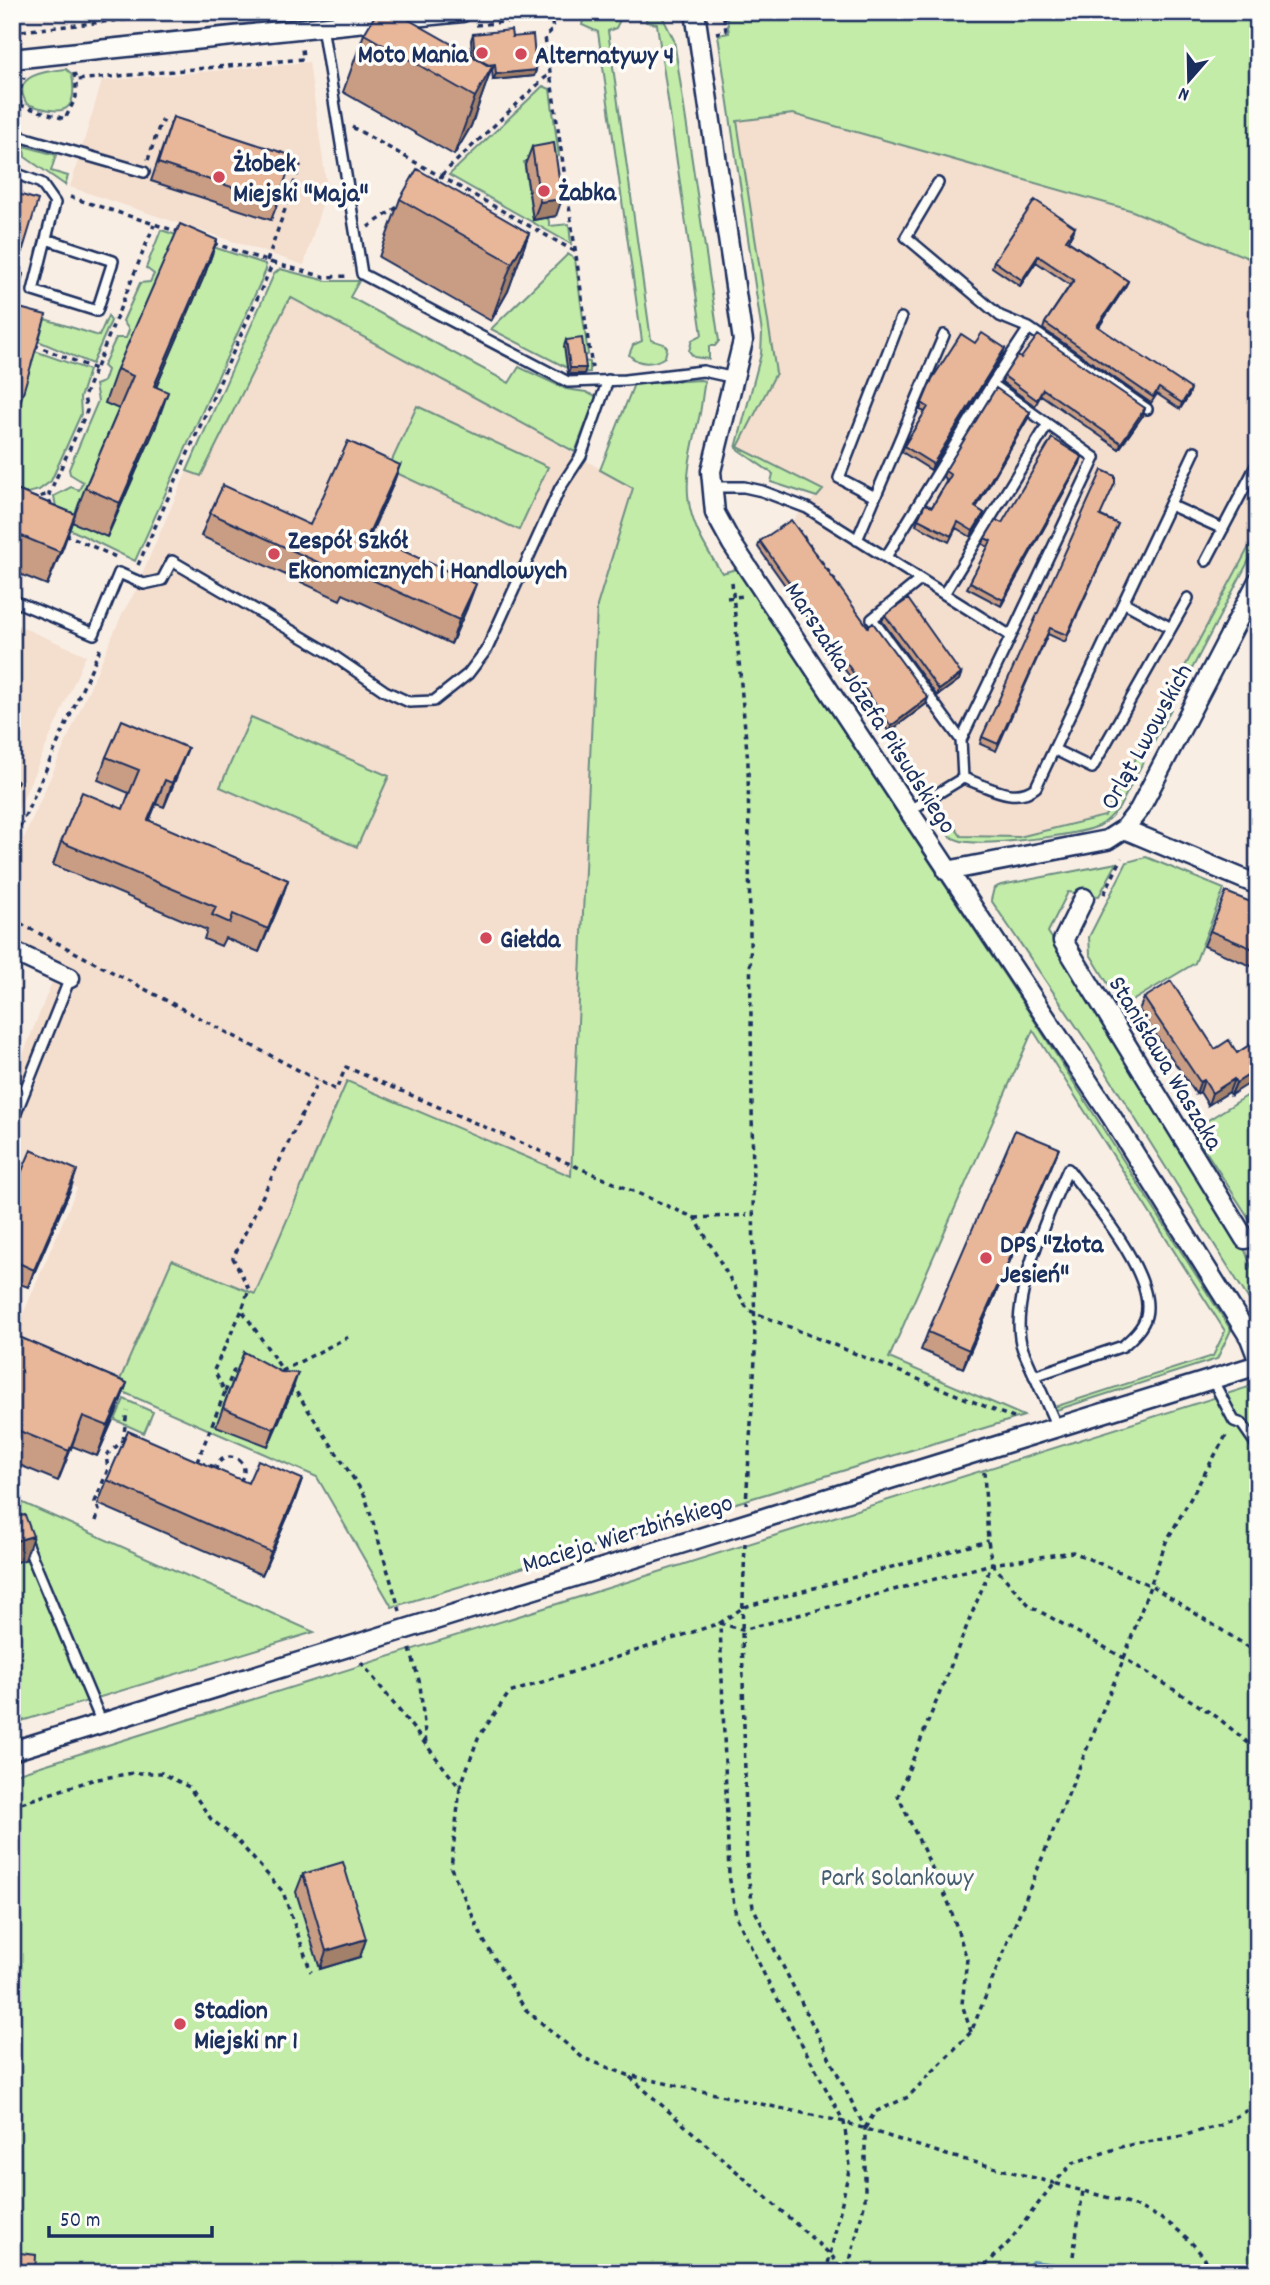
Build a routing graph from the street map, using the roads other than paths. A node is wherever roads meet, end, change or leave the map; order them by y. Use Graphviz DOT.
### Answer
graph roads {
  1 [pos="695,12"];
  2 [pos="467,19"];
  3 [pos="323,34"];
  4 [pos="12,59"];
  5 [pos="16,135"];
  6 [pos="12,172"];
  7 [pos="144,172"];
  8 [pos="938,183"];
  9 [pos="46,239"];
  10 [pos="901,318"];
  11 [pos="1029,328"];
  12 [pos="944,335"];
  13 [pos="735,378"];
  14 [pos="608,380"];
  15 [pos="992,384"];
  16 [pos="1147,409"];
  17 [pos="1048,424"];
  18 [pos="1195,451"];
  19 [pos="1258,462"];
  20 [pos="712,487"];
  21 [pos="875,498"];
  22 [pos="1170,505"];
  23 [pos="1223,529"];
  24 [pos="857,540"];
  25 [pos="886,557"];
  26 [pos="1206,561"];
  27 [pos="920,580"];
  28 [pos="1258,581"];
  29 [pos="944,594"];
  30 [pos="1188,598"];
  31 [pos="12,600"];
  32 [pos="1125,603"];
  33 [pos="1171,628"];
  34 [pos="1011,636"];
  35 [pos="961,740"];
  36 [pos="1055,750"];
  37 [pos="963,778"];
  38 [pos="909,811"];
  39 [pos="1124,829"];
  40 [pos="947,871"];
  41 [pos="1258,885"];
  42 [pos="1084,898"];
  43 [pos="12,951"];
  44 [pos="70,978"];
  45 [pos="12,1124"];
  46 [pos="1258,1236"];
  47 [pos="1258,1359"];
  48 [pos="1258,1365"];
  49 [pos="1034,1376"];
  50 [pos="1212,1379"];
  51 [pos="1238,1423"];
  52 [pos="1057,1427"];
  53 [pos="1258,1430"];
  54 [pos="1258,1447"];
  55 [pos="12,1509"];
  56 [pos="102,1723"];
  57 [pos="12,1751"];
  1 -- 13 [label="street, Marszałka Józefa Piłsudskiego"];
  2 -- 3 [label="street"];
  3 -- 4 [label="street"];
  3 -- 14 [label="lane"];
  5 -- 7 [label="lane"];
  6 -- 9 [label="lane"];
  8 -- 11 [label="lane"];
  9 -- 9 [label="lane"];
  10 -- 21 [label="lane"];
  11 -- 15 [label="lane"];
  11 -- 16 [label="lane"];
  12 -- 21 [label="lane"];
  13 -- 14 [label="lane"];
  13 -- 20 [label="street, Marszałka Józefa Piłsudskiego"];
  14 -- 31 [label="lane"];
  15 -- 17 [label="lane"];
  15 -- 25 [label="lane"];
  17 -- 29 [label="lane"];
  17 -- 34 [label="lane"];
  18 -- 22 [label="lane"];
  19 -- 23 [label="lane"];
  20 -- 24 [label="lane"];
  20 -- 38 [label="street, Marszałka Józefa Piłsudskiego"];
  21 -- 24 [label="lane"];
  22 -- 23 [label="lane"];
  22 -- 32 [label="lane"];
  23 -- 26 [label="lane"];
  24 -- 25 [label="lane"];
  25 -- 27 [label="lane"];
  27 -- 29 [label="lane"];
  27 -- 35 [label="lane"];
  28 -- 39 [label="street, Orląt Lwowskich"];
  29 -- 34 [label="lane"];
  30 -- 33 [label="lane"];
  32 -- 33 [label="lane"];
  32 -- 36 [label="lane"];
  33 -- 36 [label="lane"];
  34 -- 35 [label="lane"];
  35 -- 37 [label="lane"];
  36 -- 37 [label="lane"];
  37 -- 38 [label="lane"];
  38 -- 40 [label="street, Marszałka Józefa Piłsudskiego"];
  39 -- 40 [label="street, Orląt Lwowskich"];
  39 -- 41 [label="street"];
  40 -- 47 [label="street, Marszałka Józefa Piłsudskiego"];
  42 -- 46 [label="street, Stanisława Waszaka"];
  43 -- 44 [label="street"];
  44 -- 45 [label="lane"];
  48 -- 50 [label="street, Macieja Wierzbińskiego"];
  49 -- 49 [label="lane"];
  49 -- 52 [label="lane"];
  50 -- 51 [label="lane"];
  50 -- 52 [label="street, Macieja Wierzbińskiego"];
  51 -- 53 [label="lane"];
  51 -- 54 [label="lane"];
  52 -- 56 [label="street, Macieja Wierzbińskiego"];
  55 -- 56 [label="lane"];
  56 -- 57 [label="street, Macieja Wierzbińskiego"];
}
